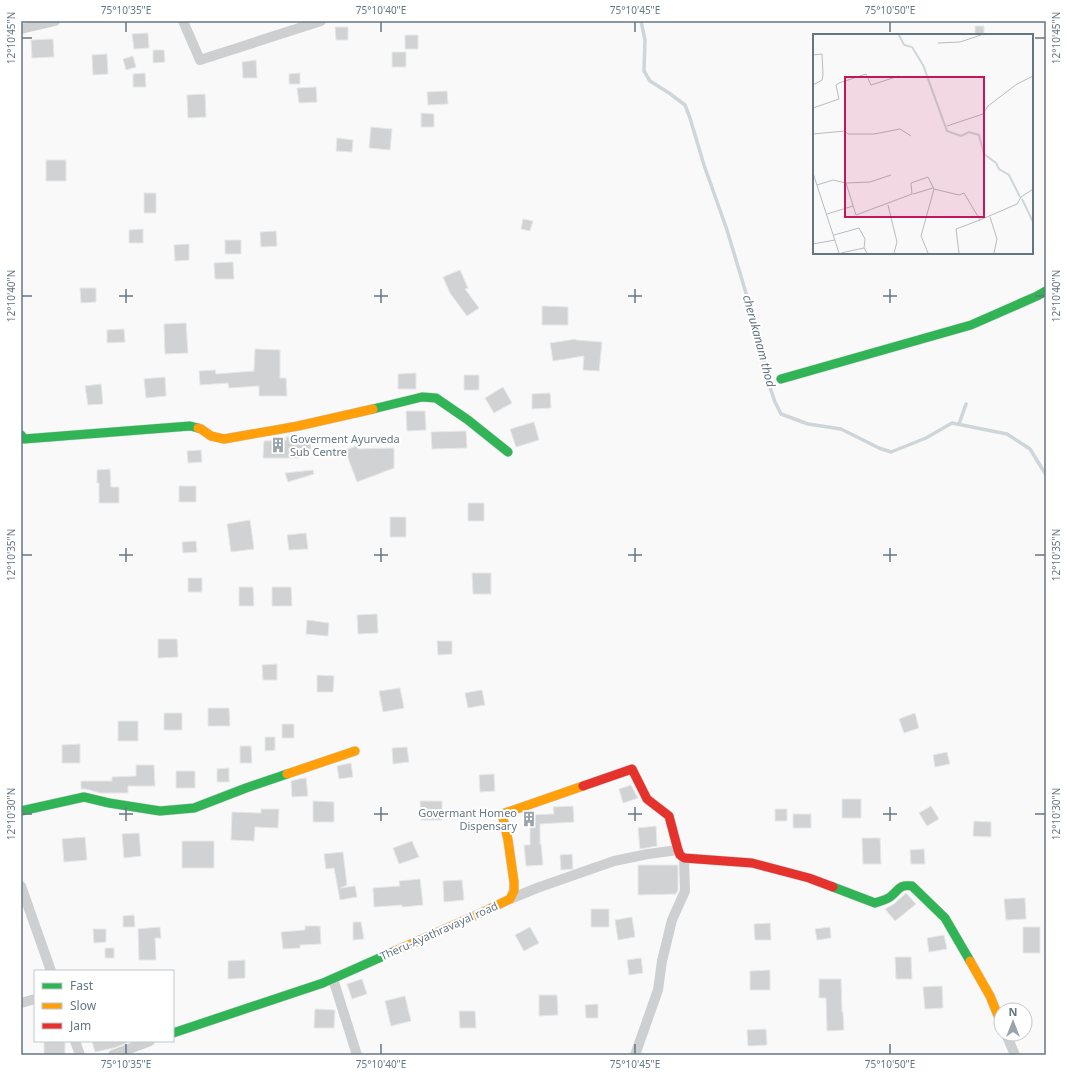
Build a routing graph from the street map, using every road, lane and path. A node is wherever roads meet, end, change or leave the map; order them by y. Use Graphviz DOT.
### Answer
graph roads {
  1 [pos="55,21"];
  2 [pos="183,21"];
  3 [pos="321,21"];
  4 [pos="21,29"];
  5 [pos="1046,291"];
  6 [pos="781,379"];
  7 [pos="21,435"];
  8 [pos="508,452"];
  9 [pos="355,751"];
  10 [pos="21,811"];
  11 [pos="681,854"];
  12 [pos="21,886"];
  13 [pos="510,899"];
  14 [pos="51,970"];
  15 [pos="333,978"];
  16 [pos="34,999"];
  17 [pos="21,1003"];
  18 [pos="993,1003"];
  19 [pos="174,1033"];
  20 [pos="75,1042"];
  21 [pos="147,1042"];
  22 [pos="1009,1042"];
  23 [pos="80,1055"];
  24 [pos="113,1055"];
  25 [pos="356,1055"];
  26 [pos="635,1055"];
  27 [pos="1015,1055"];
  1 -- 4 [label="street"];
  2 -- 3 [label="street"];
  5 -- 6 [label="street"];
  7 -- 8 [label="street"];
  9 -- 10 [label="street"];
  11 -- 13 [label="street"];
  11 -- 13 [label="street, Theru-Ayathravayal road"];
  11 -- 18 [label="street"];
  11 -- 26 [label="street"];
  12 -- 14 [label="street"];
  13 -- 15 [label="street, Theru-Ayathravayal road"];
  15 -- 19 [label="street, Theru-Ayathravayal road"];
  15 -- 25 [label="street"];
  16 -- 17 [label="street"];
  20 -- 23 [label="street"];
  21 -- 24 [label="street"];
  22 -- 27 [label="street"];
}
